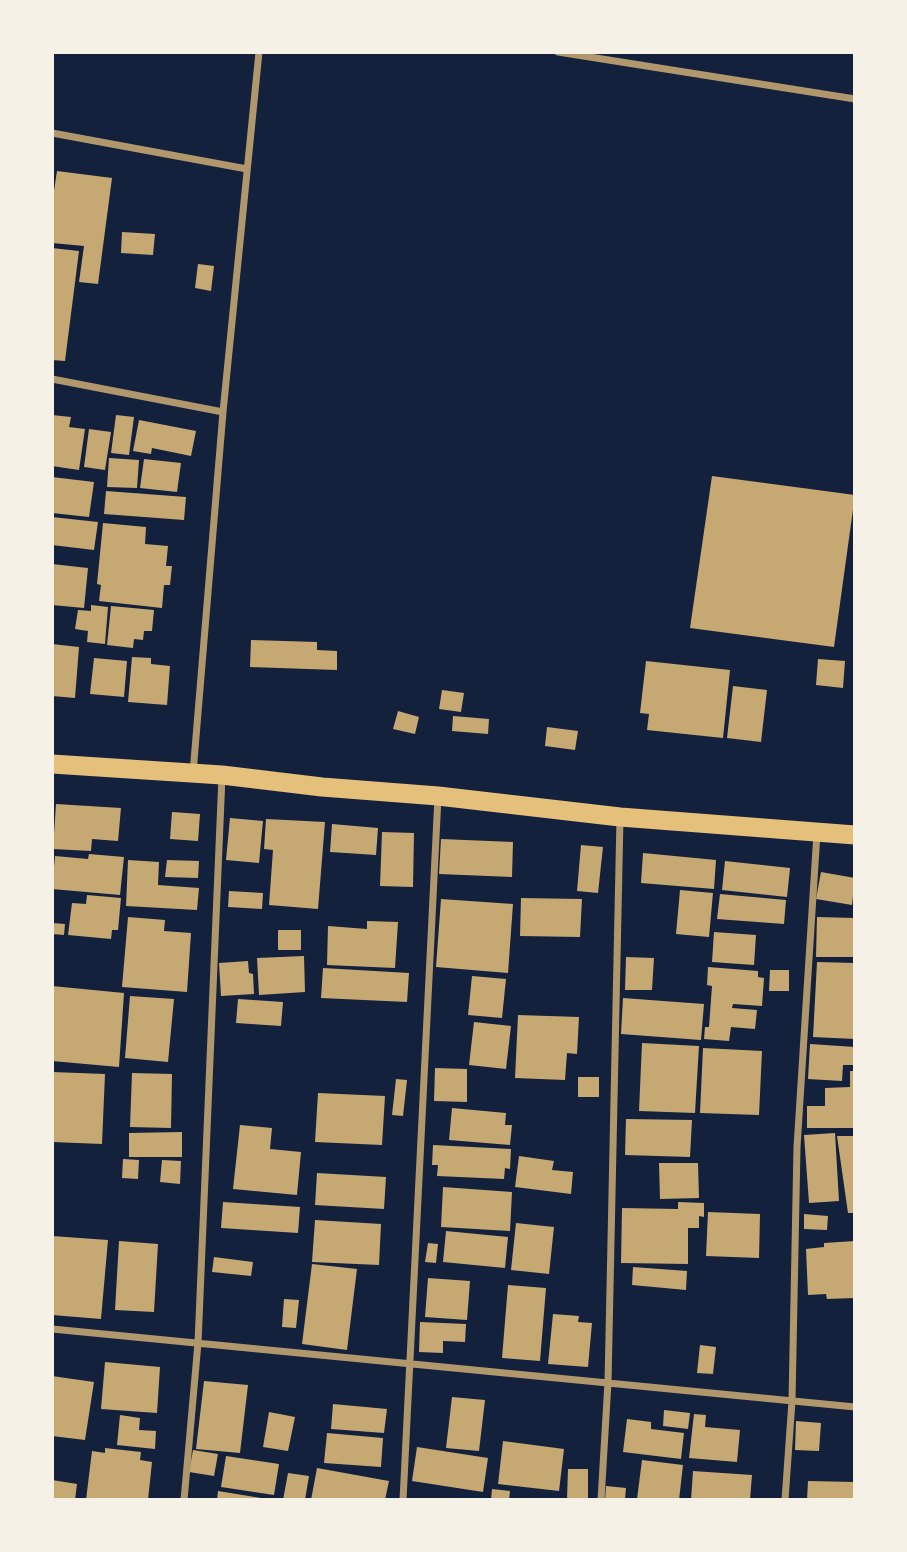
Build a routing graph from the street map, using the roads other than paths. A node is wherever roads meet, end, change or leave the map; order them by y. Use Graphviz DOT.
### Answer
graph roads {
  1 [pos="259,52"];
  2 [pos="558,52"];
  3 [pos="855,99"];
  4 [pos="52,133"];
  5 [pos="247,169"];
  6 [pos="52,379"];
  7 [pos="223,412"];
  8 [pos="53,766"];
  9 [pos="193,774"];
  10 [pos="222,775"];
  11 [pos="438,796"];
  12 [pos="620,817"];
  13 [pos="817,832"];
  14 [pos="854,834"];
  15 [pos="52,1328"];
  16 [pos="198,1343"];
  17 [pos="410,1363"];
  18 [pos="608,1382"];
  19 [pos="792,1401"];
  20 [pos="855,1407"];
  21 [pos="184,1500"];
  22 [pos="403,1500"];
  23 [pos="601,1500"];
  24 [pos="785,1500"];
  1 -- 5 [label="street"];
  2 -- 3 [label="street"];
  4 -- 5 [label="street"];
  5 -- 7 [label="street"];
  6 -- 7 [label="street"];
  7 -- 9 [label="street"];
  8 -- 9 [label="highway"];
  9 -- 10 [label="highway"];
  10 -- 11 [label="highway"];
  10 -- 16 [label="street"];
  11 -- 12 [label="highway"];
  11 -- 17 [label="street"];
  12 -- 13 [label="highway"];
  12 -- 18 [label="street"];
  13 -- 14 [label="highway"];
  13 -- 19 [label="street"];
  15 -- 16 [label="street"];
  16 -- 17 [label="street"];
  16 -- 21 [label="street"];
  17 -- 18 [label="street"];
  17 -- 22 [label="street"];
  18 -- 19 [label="street"];
  18 -- 23 [label="street"];
  19 -- 20 [label="street"];
  19 -- 24 [label="street"];
}
